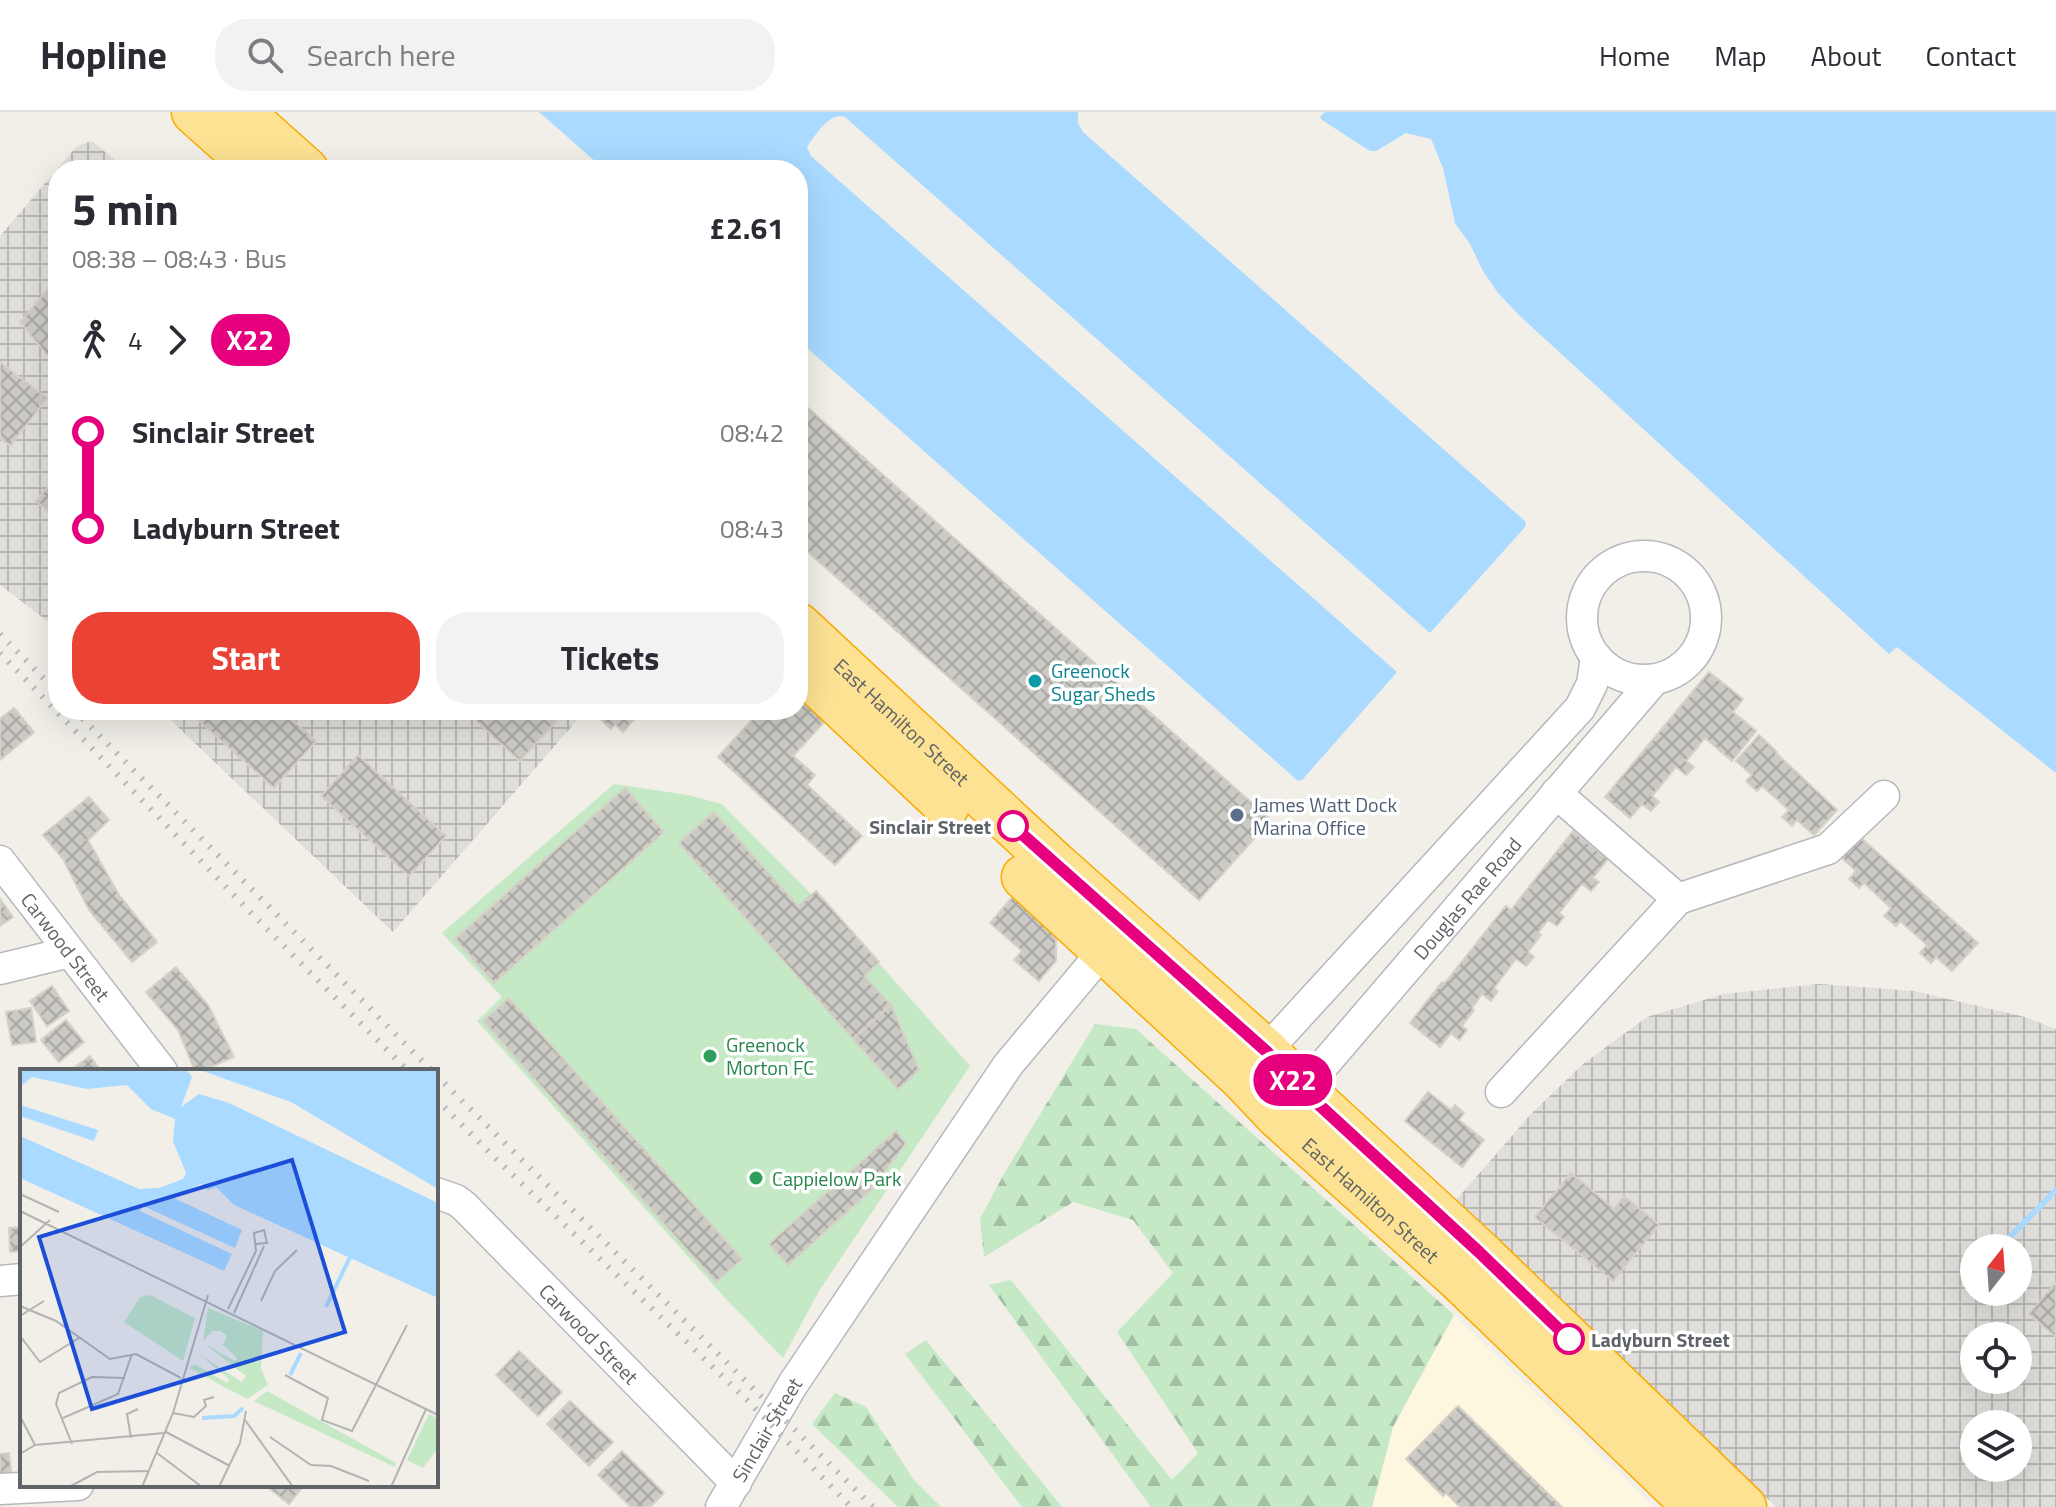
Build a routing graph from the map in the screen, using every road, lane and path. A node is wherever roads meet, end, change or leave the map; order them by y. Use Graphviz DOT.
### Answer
graph roads {
  1 [pos="194,112"];
  2 [pos="241,112"];
  3 [pos="248,160"];
  4 [pos="295,160"];
  5 [pos="808,634"];
  6 [pos="1596,657"];
  7 [pos="808,675"];
  8 [pos="1654,680"];
  9 [pos="1556,793"];
  10 [pos="1884,796"];
  11 [pos="0,861"];
  12 [pos="1678,899"];
  13 [pos="1114,938"];
  14 [pos="70,952"];
  15 [pos="0,969"];
  16 [pos="1254,1064"];
  17 [pos="160,1069"];
  18 [pos="1501,1092"];
  19 [pos="1291,1104"];
  20 [pos="438,1194"];
  21 [pos="20,1279"];
  22 [pos="0,1281"];
  23 [pos="39,1487"];
  24 [pos="0,1489"];
  25 [pos="729,1495"];
  26 [pos="1696,1507"];
  27 [pos="1744,1507"];
  1 -- 3 [label="highway"];
  2 -- 4 [label="highway"];
  5 -- 13 [label="highway, East Hamilton Street"];
  6 -- 8 [label="street"];
  6 -- 8 [label="street"];
  6 -- 16 [label="street, Douglas Rae Road"];
  7 -- 13 [label="highway, East Hamilton Street"];
  8 -- 9 [label="street, Douglas Rae Road"];
  9 -- 12 [label="street"];
  9 -- 19 [label="street, Douglas Rae Road"];
  10 -- 12 [label="street"];
  11 -- 14 [label="street, Carwood Street"];
  12 -- 18 [label="street"];
  13 -- 16 [label="highway, East Hamilton Street"];
  13 -- 25 [label="street, Sinclair Street"];
  14 -- 15 [label="street"];
  14 -- 17 [label="street, Carwood Street"];
  16 -- 19 [label="highway, East Hamilton Street"];
  19 -- 26 [label="highway, East Hamilton Street"];
  19 -- 27 [label="highway, East Hamilton Street"];
  20 -- 25 [label="street, Carwood Street"];
  21 -- 22 [label="street"];
  23 -- 24 [label="street"];
}
